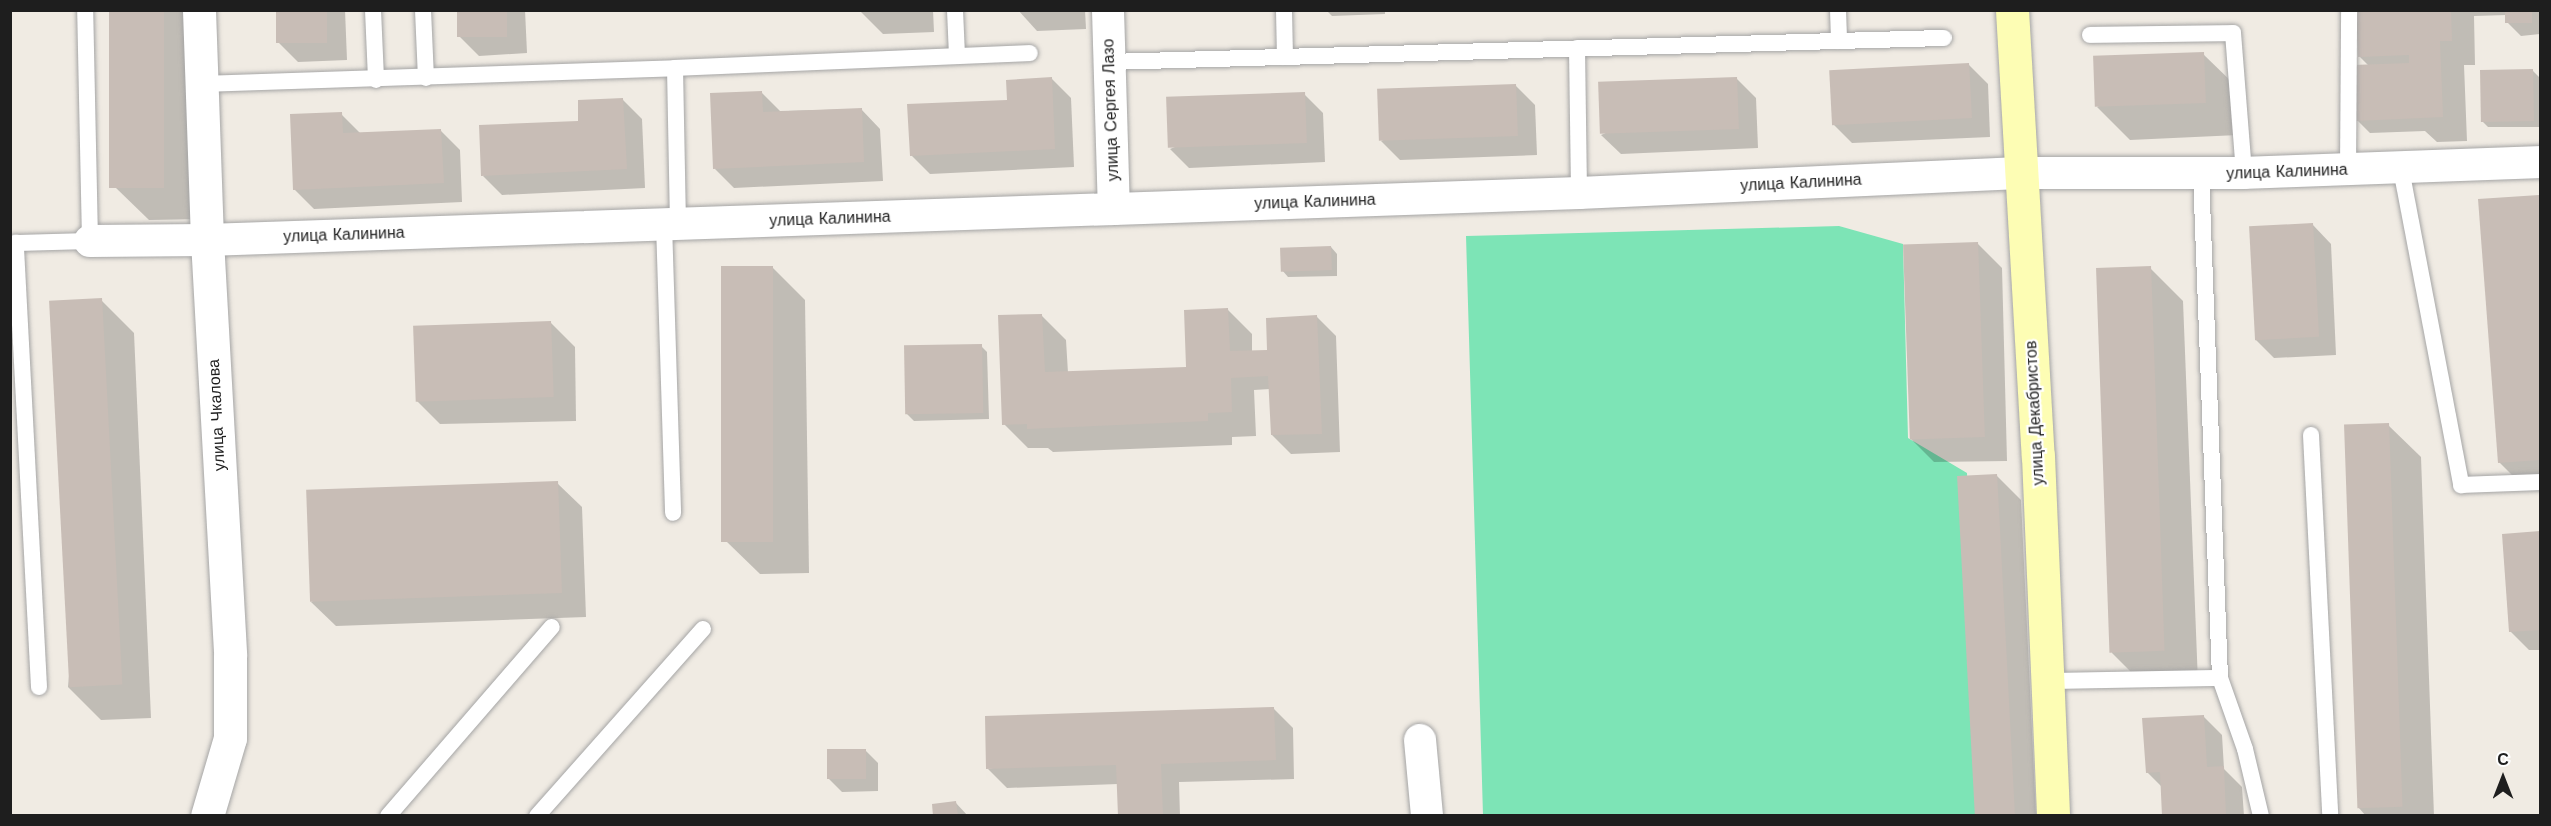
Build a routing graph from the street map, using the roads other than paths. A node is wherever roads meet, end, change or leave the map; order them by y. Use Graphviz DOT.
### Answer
graph roads {
  1 [pos="85,10"];
  2 [pos="199,10"];
  3 [pos="373,10"];
  4 [pos="423,10"];
  5 [pos="955,10"];
  6 [pos="1108,10"];
  7 [pos="1284,10"];
  8 [pos="1838,10"];
  9 [pos="2012,10"];
  10 [pos="2349,10"];
  11 [pos="2090,35"];
  12 [pos="1944,38"];
  13 [pos="1839,41"];
  14 [pos="1577,48"];
  15 [pos="1030,53"];
  16 [pos="957,55"];
  17 [pos="1285,57"];
  18 [pos="1109,62"];
  19 [pos="675,68"];
  20 [pos="426,78"];
  21 [pos="376,80"];
  22 [pos="202,84"];
  23 [pos="2541,162"];
  24 [pos="2401,169"];
  25 [pos="2348,170"];
  26 [pos="2244,173"];
  27 [pos="2020,174"];
  28 [pos="2201,174"];
  29 [pos="1579,193"];
  30 [pos="1114,209"];
  31 [pos="671,224"];
  32 [pos="207,240"];
  33 [pos="90,241"];
  34 [pos="2311,435"];
  35 [pos="2541,482"];
  36 [pos="673,513"];
  37 [pos="552,627"];
  38 [pos="703,629"];
  39 [pos="2220,678"];
  40 [pos="2047,681"];
  41 [pos="39,687"];
  42 [pos="1420,740"];
  43 [pos="207,816"];
  44 [pos="388,816"];
  45 [pos="537,816"];
  46 [pos="1427,816"];
  47 [pos="2053,816"];
  48 [pos="2261,816"];
  49 [pos="2330,816"];
  1 -- 33 [label="lane"];
  2 -- 22 [label="street, улица Чкалова"];
  3 -- 21 [label="lane"];
  4 -- 20 [label="lane"];
  5 -- 16 [label="lane"];
  6 -- 18 [label="street, улица Сергея Лазо"];
  7 -- 17 [label="lane"];
  8 -- 13 [label="lane"];
  9 -- 27 [label="main road, улица Декабристов"];
  10 -- 25 [label="lane"];
  11 -- 26 [label="lane"];
  12 -- 13 [label="lane"];
  13 -- 14 [label="lane"];
  14 -- 17 [label="lane"];
  14 -- 29 [label="lane"];
  15 -- 16 [label="lane"];
  16 -- 19 [label="lane"];
  17 -- 18 [label="lane"];
  18 -- 30 [label="street, улица Сергея Лазо"];
  19 -- 20 [label="lane"];
  19 -- 31 [label="lane"];
  20 -- 21 [label="lane"];
  21 -- 22 [label="lane"];
  22 -- 32 [label="street, улица Чкалова"];
  23 -- 24 [label="street, улица Калинина"];
  24 -- 25 [label="street, улица Калинина"];
  24 -- 35 [label="lane"];
  25 -- 26 [label="street, улица Калинина"];
  26 -- 28 [label="street, улица Калинина"];
  27 -- 28 [label="street, улица Калинина"];
  27 -- 29 [label="street, улица Калинина"];
  27 -- 40 [label="main road, улица Декабристов"];
  28 -- 39 [label="lane"];
  29 -- 30 [label="street, улица Калинина"];
  30 -- 31 [label="street, улица Калинина"];
  31 -- 32 [label="street, улица Калинина"];
  31 -- 36 [label="lane"];
  32 -- 33 [label="street, улица Калинина"];
  32 -- 43 [label="street, улица Чкалова"];
  33 -- 41 [label="lane"];
  34 -- 49 [label="lane"];
  37 -- 44 [label="lane"];
  38 -- 45 [label="lane"];
  39 -- 40 [label="lane"];
  39 -- 48 [label="lane"];
  40 -- 47 [label="main road, улица Декабристов"];
  42 -- 46 [label="street"];
}
